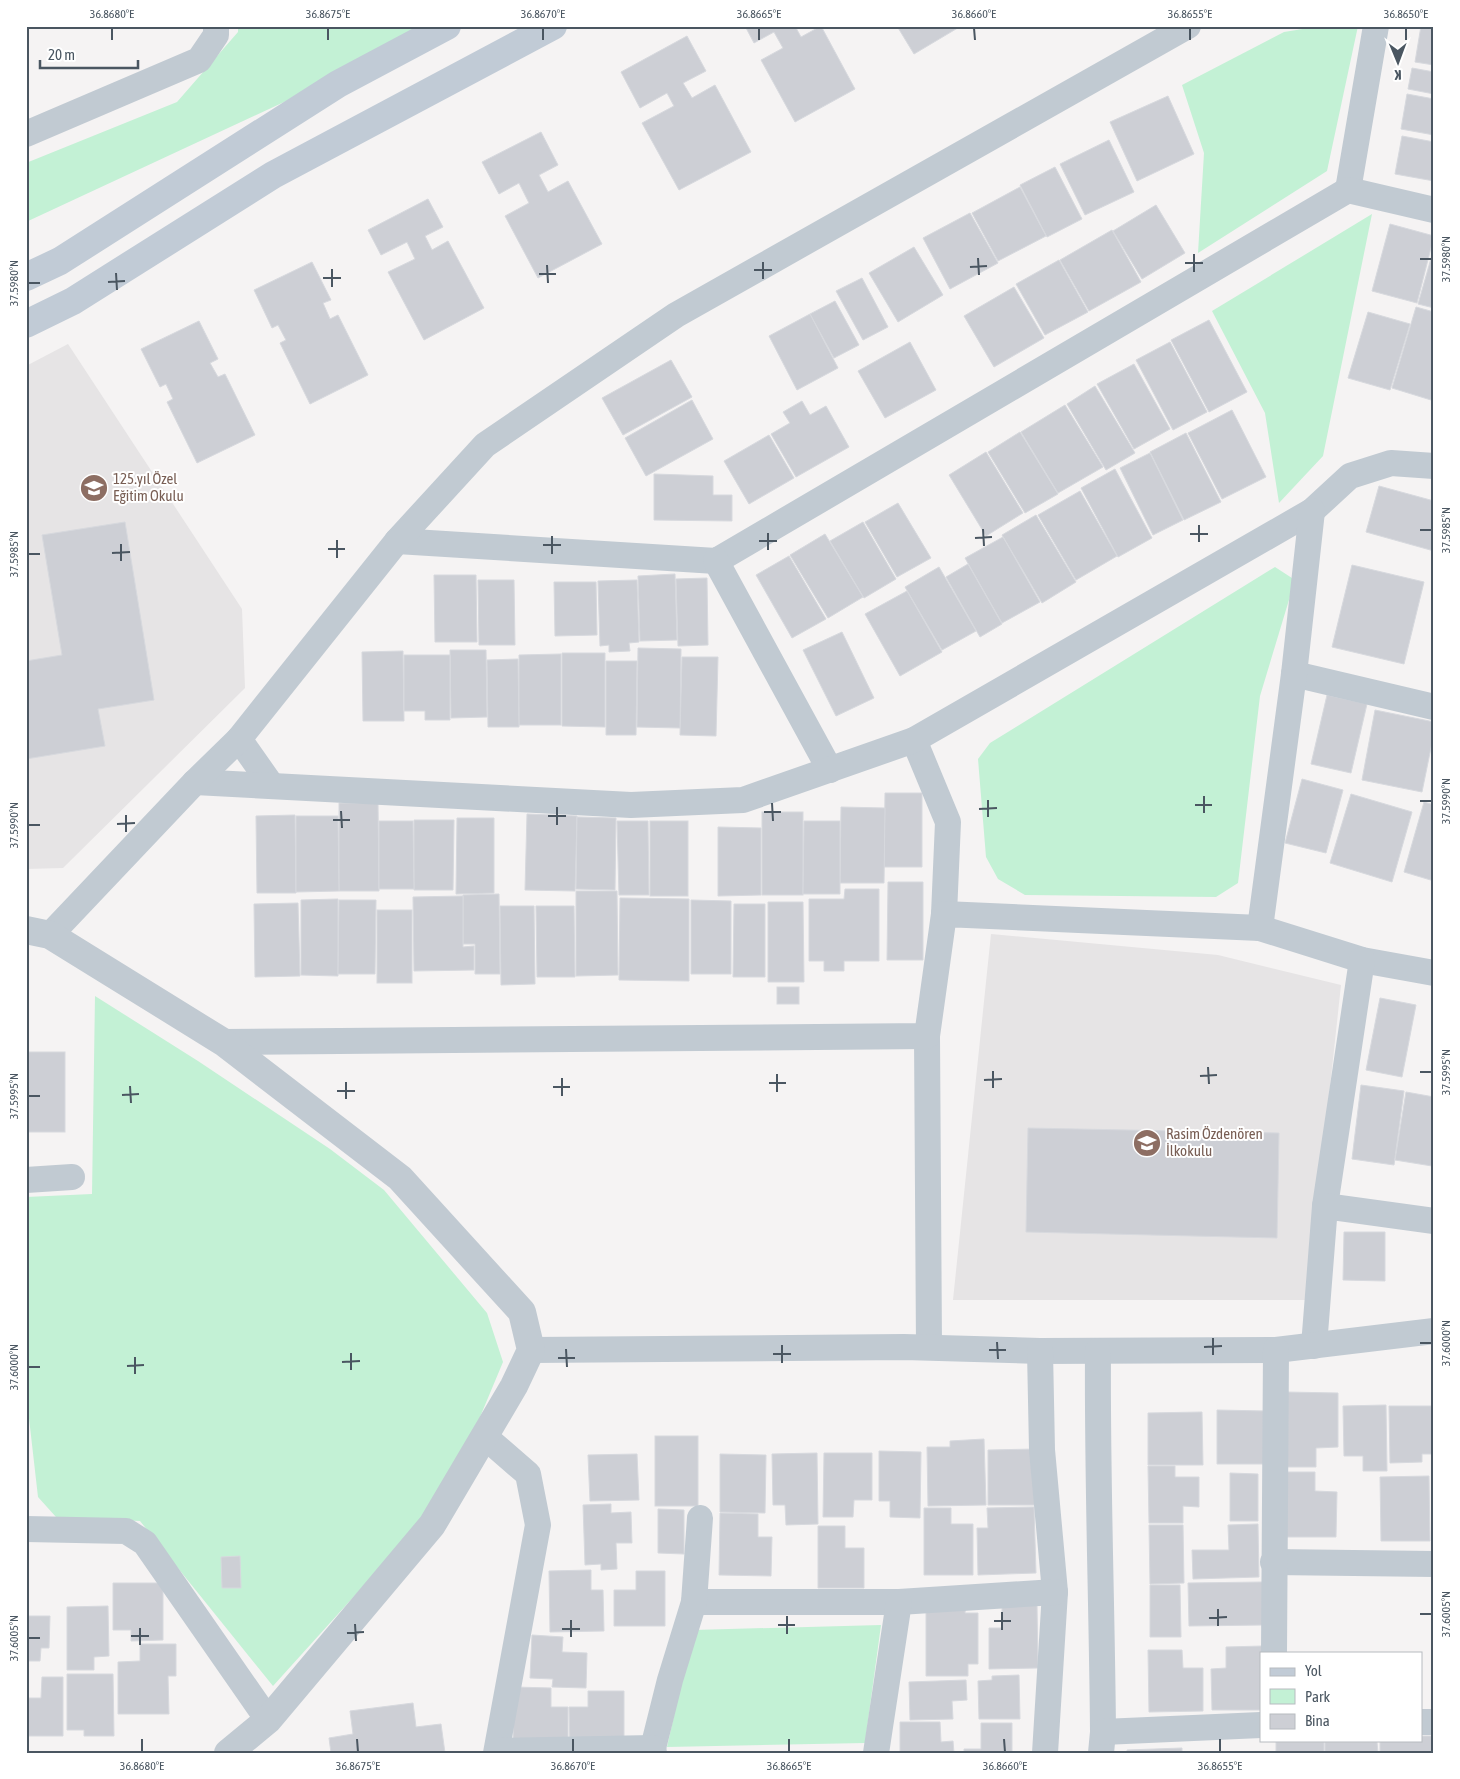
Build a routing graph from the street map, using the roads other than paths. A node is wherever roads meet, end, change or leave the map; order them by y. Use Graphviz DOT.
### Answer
graph roads {
  1 [pos="216,26"];
  2 [pos="447,26"];
  3 [pos="552,26"];
  4 [pos="1188,26"];
  5 [pos="1376,26"];
  6 [pos="26,134"];
  7 [pos="1348,190"];
  8 [pos="1434,210"];
  9 [pos="26,277"];
  10 [pos="26,324"];
  11 [pos="1434,466"];
  12 [pos="1312,511"];
  13 [pos="397,541"];
  14 [pos="716,561"];
  15 [pos="1294,674"];
  16 [pos="1434,707"];
  17 [pos="240,739"];
  18 [pos="914,740"];
  19 [pos="830,770"];
  20 [pos="194,782"];
  21 [pos="272,786"];
  22 [pos="944,914"];
  23 [pos="1260,928"];
  24 [pos="38,933"];
  25 [pos="1362,960"];
  26 [pos="1434,974"];
  27 [pos="927,1036"];
  28 [pos="223,1042"];
  29 [pos="72,1177"];
  30 [pos="26,1180"];
  31 [pos="1325,1206"];
  32 [pos="1434,1221"];
  33 [pos="1434,1331"];
  34 [pos="1314,1346"];
  35 [pos="929,1347"];
  36 [pos="531,1350"];
  37 [pos="1276,1350"];
  38 [pos="1040,1351"];
  39 [pos="1098,1351"];
  40 [pos="484,1436"];
  41 [pos="700,1518"];
  42 [pos="26,1529"];
  43 [pos="1273,1562"];
  44 [pos="1434,1564"];
  45 [pos="1055,1592"];
  46 [pos="694,1602"];
  47 [pos="899,1602"];
  48 [pos="1274,1652"];
  49 [pos="268,1720"];
  50 [pos="1260,1725"];
  51 [pos="1102,1742"];
  52 [pos="654,1750"];
  53 [pos="496,1752"];
  54 [pos="228,1753"];
  55 [pos="876,1753"];
  56 [pos="1046,1753"];
  1 -- 6 [label="street"];
  2 -- 9 [label="main road"];
  3 -- 10 [label="main road"];
  4 -- 13 [label="street"];
  5 -- 7 [label="street"];
  7 -- 8 [label="street"];
  7 -- 14 [label="street"];
  11 -- 12 [label="street"];
  12 -- 15 [label="street"];
  12 -- 18 [label="street"];
  13 -- 14 [label="street"];
  13 -- 17 [label="street"];
  14 -- 19 [label="street"];
  15 -- 16 [label="street"];
  15 -- 23 [label="street"];
  17 -- 20 [label="street"];
  17 -- 21 [label="street"];
  18 -- 19 [label="street"];
  18 -- 22 [label="street"];
  19 -- 21 [label="street"];
  20 -- 21 [label="street"];
  20 -- 24 [label="street"];
  22 -- 23 [label="street"];
  22 -- 27 [label="street"];
  23 -- 25 [label="street"];
  24 -- 28 [label="street"];
  25 -- 26 [label="street"];
  25 -- 31 [label="street"];
  27 -- 28 [label="street"];
  27 -- 35 [label="street"];
  28 -- 36 [label="street"];
  29 -- 30 [label="street"];
  31 -- 32 [label="street"];
  31 -- 34 [label="street"];
  33 -- 34 [label="street"];
  34 -- 37 [label="street"];
  35 -- 36 [label="street"];
  35 -- 38 [label="street"];
  36 -- 40 [label="street"];
  37 -- 39 [label="street"];
  37 -- 43 [label="street"];
  38 -- 39 [label="street"];
  38 -- 45 [label="street"];
  39 -- 51 [label="street"];
  40 -- 49 [label="street"];
  40 -- 53 [label="street"];
  41 -- 46 [label="street"];
  42 -- 49 [label="street"];
  43 -- 44 [label="street"];
  43 -- 48 [label="street"];
  45 -- 47 [label="street"];
  45 -- 56 [label="street"];
  46 -- 47 [label="street"];
  46 -- 52 [label="street"];
  47 -- 55 [label="street"];
  49 -- 54 [label="street"];
  50 -- 51 [label="street"];
  52 -- 53 [label="street"];
}
